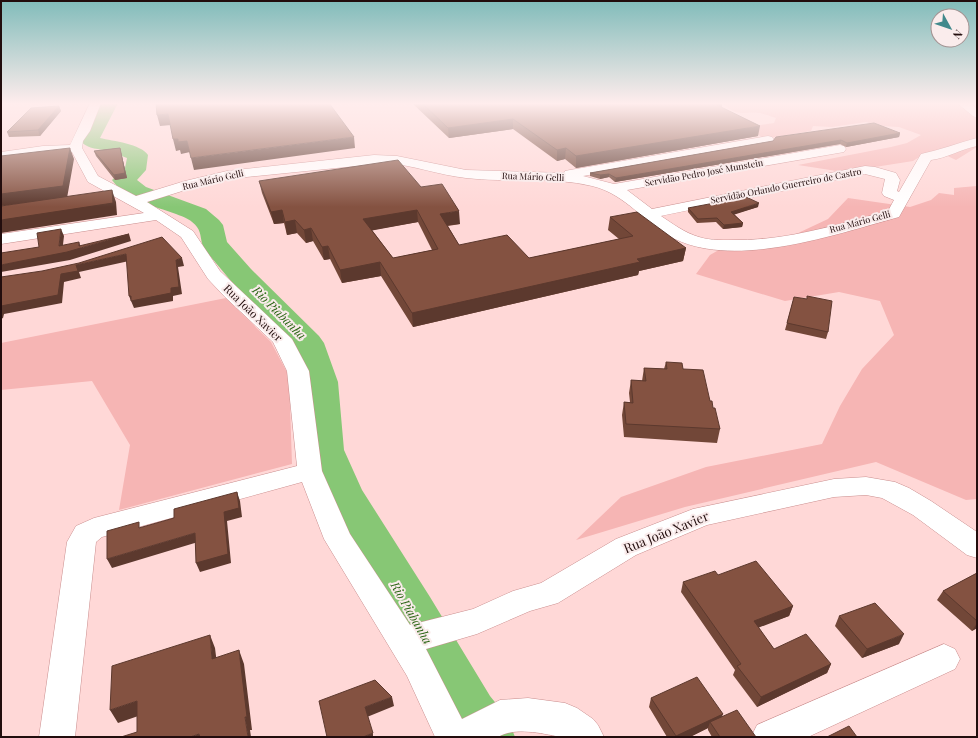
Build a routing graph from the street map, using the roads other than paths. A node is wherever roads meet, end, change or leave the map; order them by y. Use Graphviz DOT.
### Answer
graph roads {
  1 [pos="79,137"];
  2 [pos="768,140"];
  3 [pos="977,142"];
  4 [pos="76,148"];
  5 [pos="840,149"];
  6 [pos="1,156"];
  7 [pos="556,176"];
  8 [pos="614,188"];
  9 [pos="904,197"];
  10 [pos="100,199"];
  11 [pos="133,199"];
  12 [pos="648,214"];
  13 [pos="159,216"];
  14 [pos="183,230"];
  15 [pos="162,238"];
  16 [pos="1,239"];
  17 [pos="310,471"];
  18 [pos="977,547"];
  19 [pos="404,641"];
  20 [pos="944,659"];
  21 [pos="462,736"];
  22 [pos="57,737"];
  23 [pos="586,737"];
  24 [pos="769,737"];
  1 -- 4 [label="street"];
  2 -- 7 [label="street"];
  3 -- 9 [label="street, Rua Mário Gelli"];
  4 -- 6 [label="street"];
  4 -- 11 [label="street, Rua João Xavier"];
  5 -- 8 [label="street, Servidão Pedro José Munstein"];
  7 -- 8 [label="street, Rua Mário Gelli"];
  7 -- 11 [label="street, Rua Mário Gelli"];
  8 -- 12 [label="street, Rua Mário Gelli"];
  9 -- 12 [label="street, Rua Mário Gelli"];
  9 -- 12 [label="street, Servidão Orlando Guerreiro de Castro"];
  10 -- 11 [label="street, Rua Mário Gelli"];
  11 -- 13 [label="street, Rua João Xavier"];
  13 -- 14 [label="street, Rua João Xavier"];
  13 -- 16 [label="street"];
  14 -- 15 [label="street"];
  14 -- 17 [label="street, Rua João Xavier"];
  17 -- 19 [label="street, Rua João Xavier"];
  17 -- 22 [label="street"];
  18 -- 19 [label="street, Rua João Xavier"];
  19 -- 21 [label="street, Rua João Xavier"];
  20 -- 24 [label="street"];
  21 -- 23 [label="street"];
}
